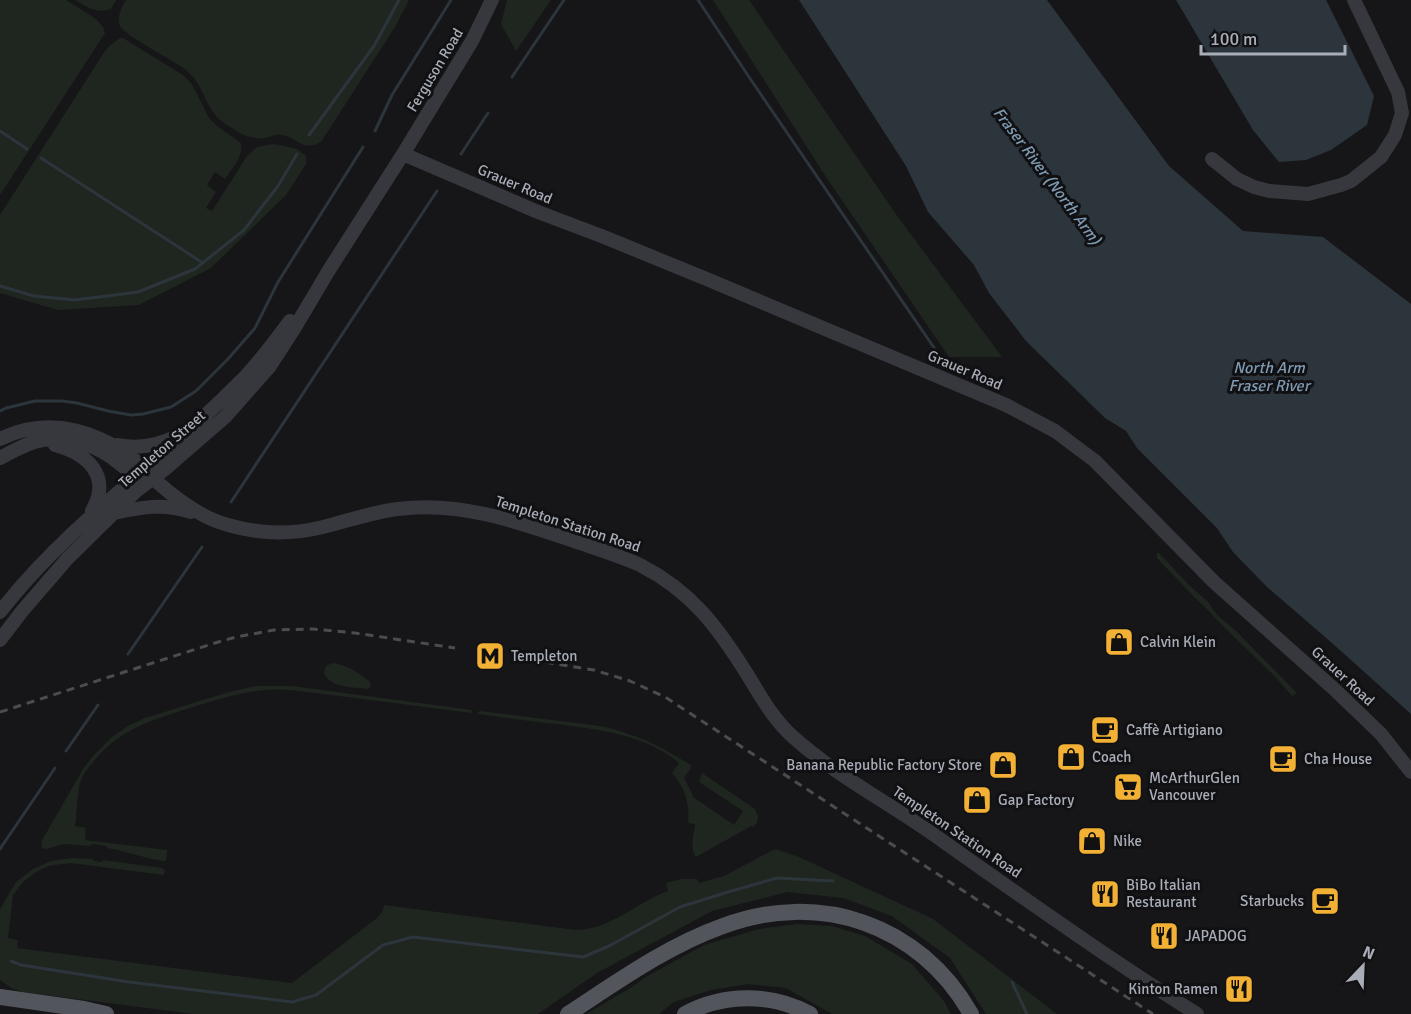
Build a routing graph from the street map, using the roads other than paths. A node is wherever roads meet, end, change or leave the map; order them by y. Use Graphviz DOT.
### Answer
graph roads {
  1 [pos="492,0"];
  2 [pos="1354,0"];
  3 [pos="403,154"];
  4 [pos="1212,159"];
  5 [pos="328,270"];
  6 [pos="201,419"];
  7 [pos="0,439"];
  8 [pos="110,443"];
  9 [pos="23,447"];
  10 [pos="0,458"];
  11 [pos="145,474"];
  12 [pos="114,513"];
  13 [pos="210,519"];
  14 [pos="86,521"];
  15 [pos="0,612"];
  16 [pos="0,640"];
  17 [pos="1411,772"];
  18 [pos="0,997"];
  19 [pos="0,1008"];
  20 [pos="49,1014"];
  21 [pos="106,1014"];
  22 [pos="568,1014"];
  23 [pos="685,1014"];
  24 [pos="810,1014"];
  25 [pos="971,1014"];
  26 [pos="1197,1014"];
  1 -- 3 [label="street, Ferguson Road"];
  2 -- 4 [label="street"];
  3 -- 5 [label="street, Templeton Street"];
  3 -- 17 [label="street, Grauer Road"];
  5 -- 6 [label="street, Templeton Street"];
  5 -- 11 [label="street, Templeton Street"];
  6 -- 8 [label="street"];
  6 -- 11 [label="street, Templeton Street"];
  7 -- 8 [label="street"];
  8 -- 11 [label="street"];
  9 -- 10 [label="street"];
  9 -- 11 [label="street"];
  9 -- 14 [label="street"];
  11 -- 12 [label="street, Templeton Street"];
  11 -- 13 [label="street, Templeton Station Road"];
  11 -- 14 [label="street, Templeton Street"];
  12 -- 13 [label="street"];
  12 -- 16 [label="street, Templeton Street"];
  13 -- 26 [label="street, Templeton Station Road"];
  14 -- 15 [label="street, Templeton Street"];
  18 -- 21 [label="main road"];
  19 -- 20 [label="main road"];
  22 -- 25 [label="main road"];
  23 -- 24 [label="main road"];
}
